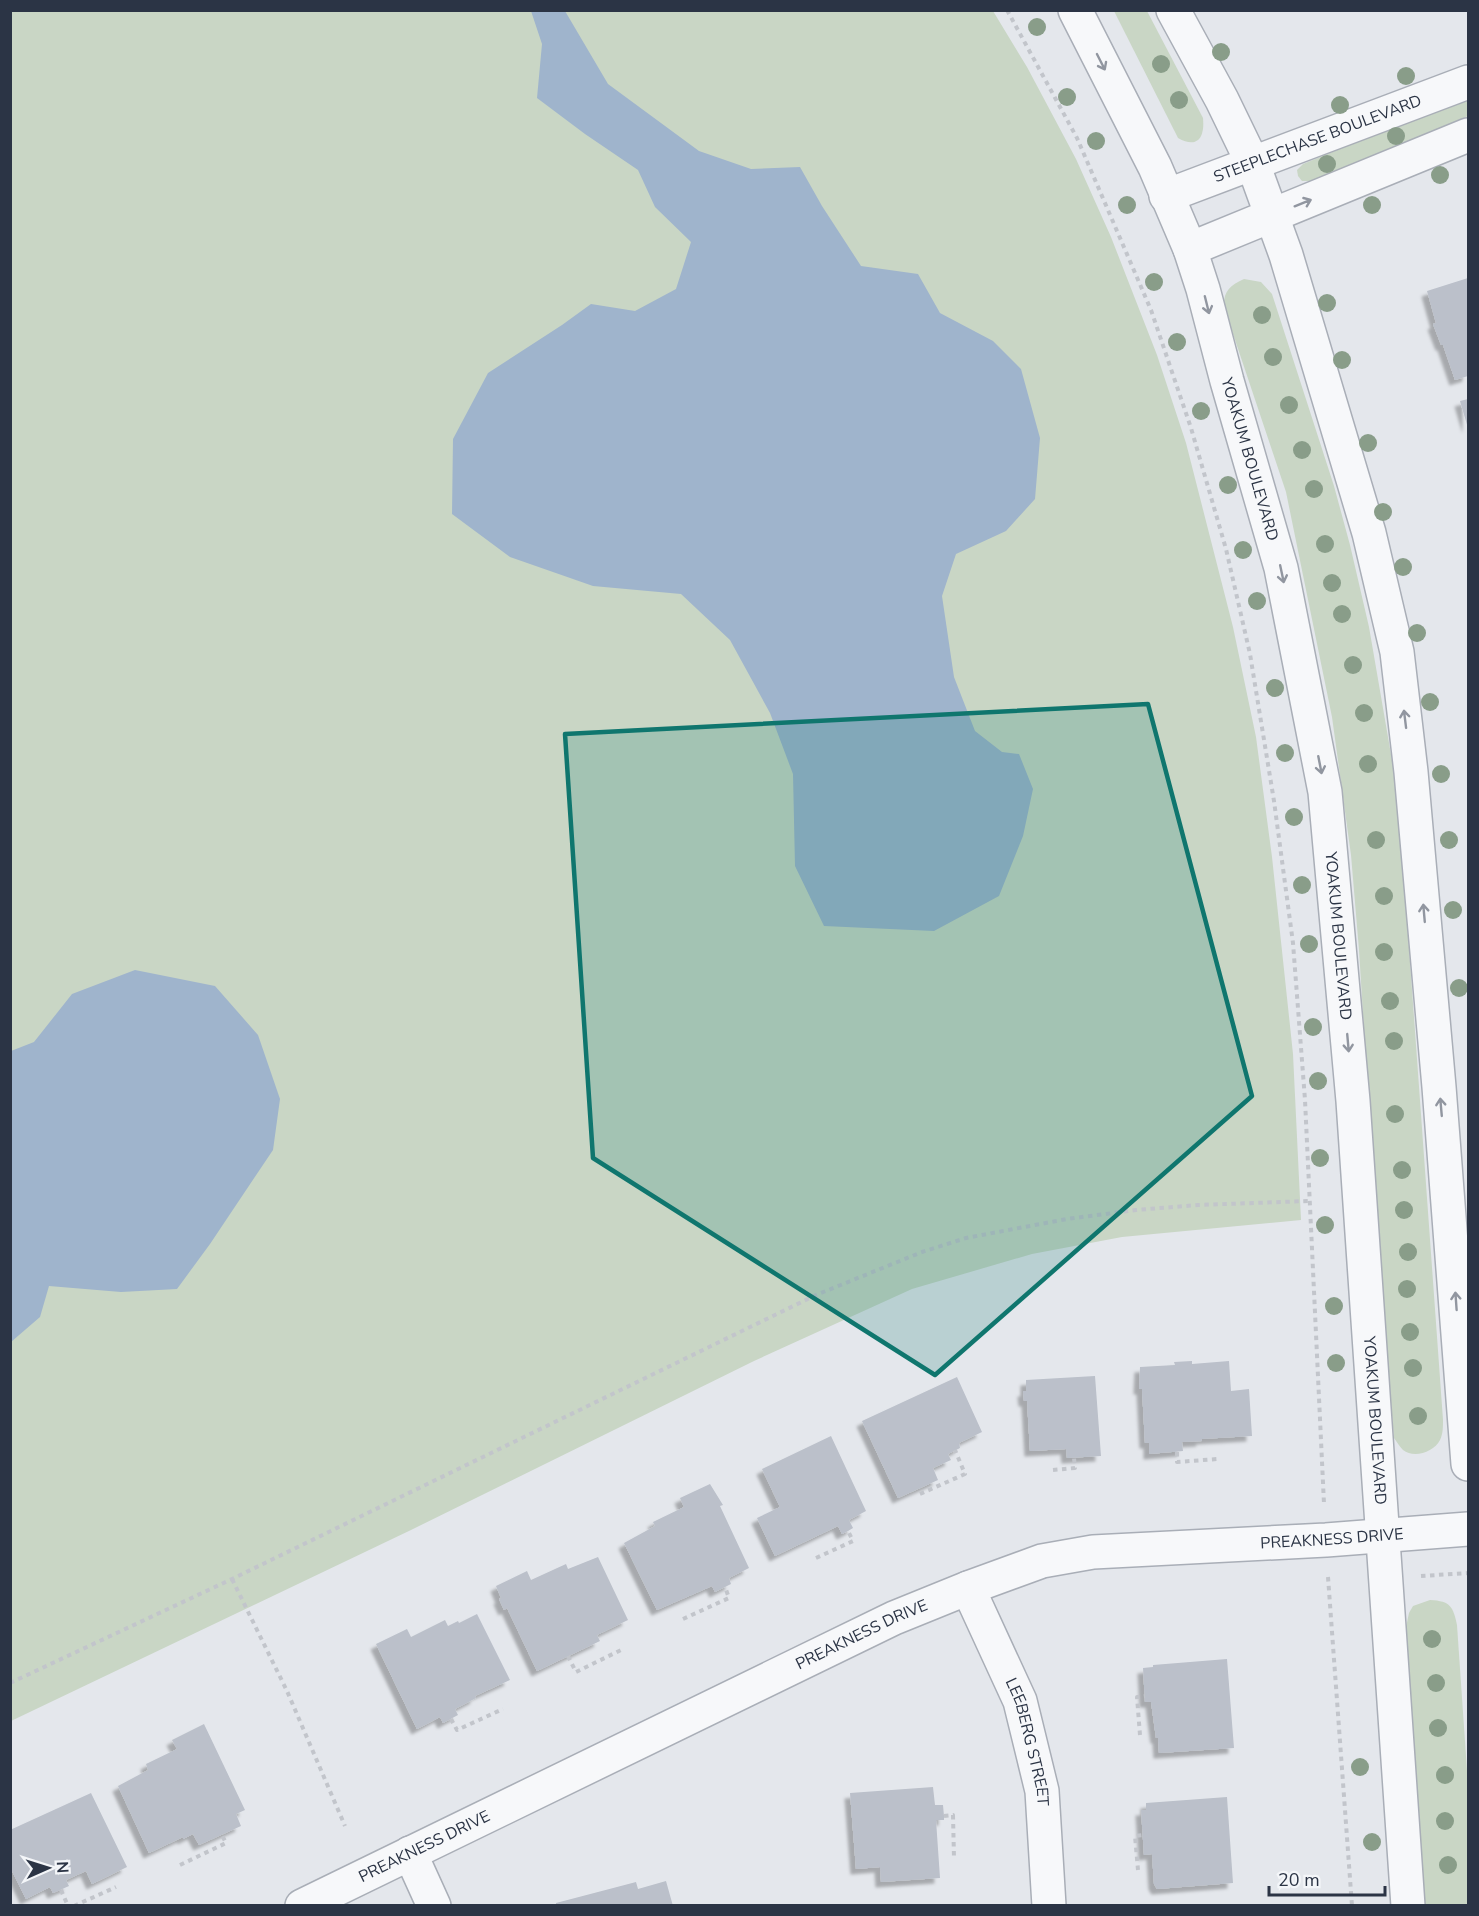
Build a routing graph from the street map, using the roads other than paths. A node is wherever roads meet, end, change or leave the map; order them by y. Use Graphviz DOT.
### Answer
graph roads {
  1 [pos="1075,10"];
  2 [pos="1173,10"];
  3 [pos="1468,82"];
  4 [pos="1468,135"];
  5 [pos="1253,164"];
  6 [pos="1166,196"];
  7 [pos="1272,216"];
  8 [pos="1190,249"];
  9 [pos="1468,1464"];
  10 [pos="1468,1529"];
  11 [pos="1382,1535"];
  12 [pos="968,1588"];
  13 [pos="410,1853"];
  14 [pos="302,1905"];
  15 [pos="434,1905"];
  16 [pos="1049,1905"];
  17 [pos="1408,1905"];
  1 -- 6 [label="street, YOAKUM BOULEVARD, one-way"];
  2 -- 5 [label="street"];
  3 -- 5 [label="street, STEEPLECHASE BOULEVARD"];
  7 -- 4 [label="street, one-way"];
  5 -- 6 [label="street, STEEPLECHASE BOULEVARD"];
  5 -- 7 [label="street"];
  6 -- 8 [label="street, YOAKUM BOULEVARD"];
  7 -- 8 [label="street"];
  9 -- 7 [label="street, one-way"];
  8 -- 11 [label="street, YOAKUM BOULEVARD, one-way"];
  10 -- 11 [label="street, PREAKNESS DRIVE"];
  11 -- 12 [label="street, PREAKNESS DRIVE"];
  11 -- 17 [label="street, YOAKUM BOULEVARD"];
  12 -- 13 [label="street, PREAKNESS DRIVE"];
  12 -- 16 [label="street, LEEBERG STREET"];
  13 -- 14 [label="street, PREAKNESS DRIVE"];
  13 -- 15 [label="street"];
}
